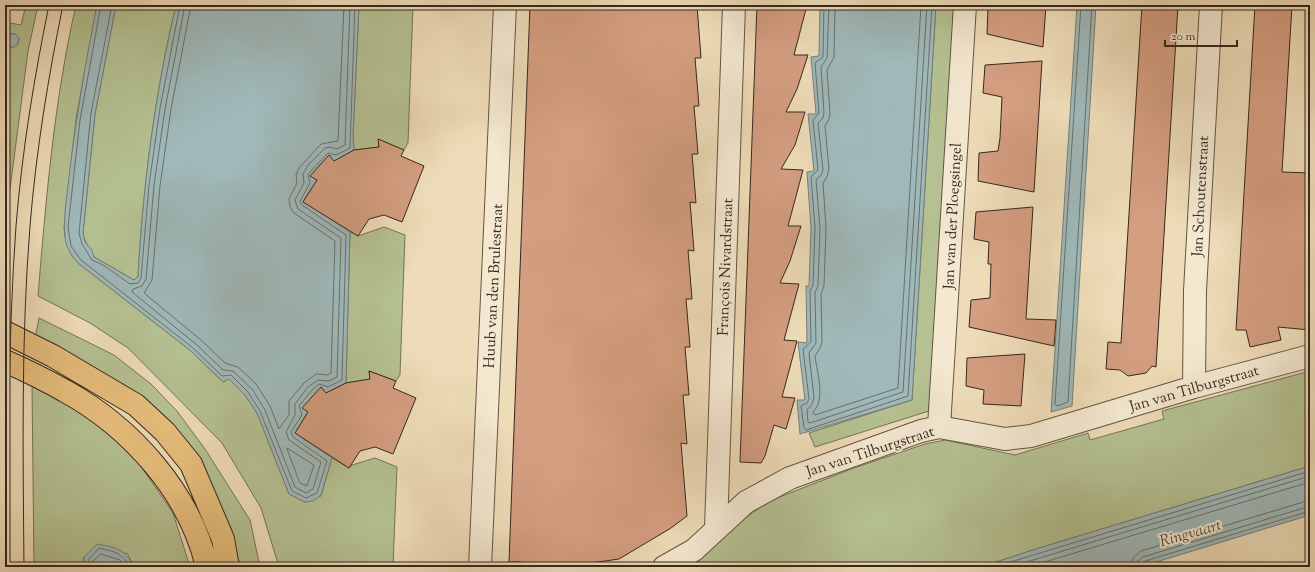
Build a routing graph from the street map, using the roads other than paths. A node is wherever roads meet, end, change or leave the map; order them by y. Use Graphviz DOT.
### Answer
graph roads {
  1 [pos="505,5"];
  2 [pos="734,5"];
  3 [pos="965,5"];
  4 [pos="1211,5"];
  5 [pos="5,332"];
  6 [pos="1310,356"];
  7 [pos="5,361"];
  8 [pos="1194,387"];
  9 [pos="939,427"];
  10 [pos="716,528"];
  11 [pos="207,567"];
  12 [pos="228,567"];
  13 [pos="480,567"];
  14 [pos="664,567"];
  1 -- 13 [label="street, Huub van den Brulestraat"];
  2 -- 10 [label="street, François Nivardstraat"];
  3 -- 9 [label="street, Jan van der Ploegsingel"];
  4 -- 8 [label="street, Jan Schoutenstraat"];
  5 -- 12 [label="main road"];
  6 -- 8 [label="street, Jan van Tilburgstraat"];
  7 -- 11 [label="main road"];
  8 -- 9 [label="street, Jan van Tilburgstraat"];
  9 -- 10 [label="street, Jan van Tilburgstraat"];
  10 -- 14 [label="street, Jan van Tilburgstraat"];
}
